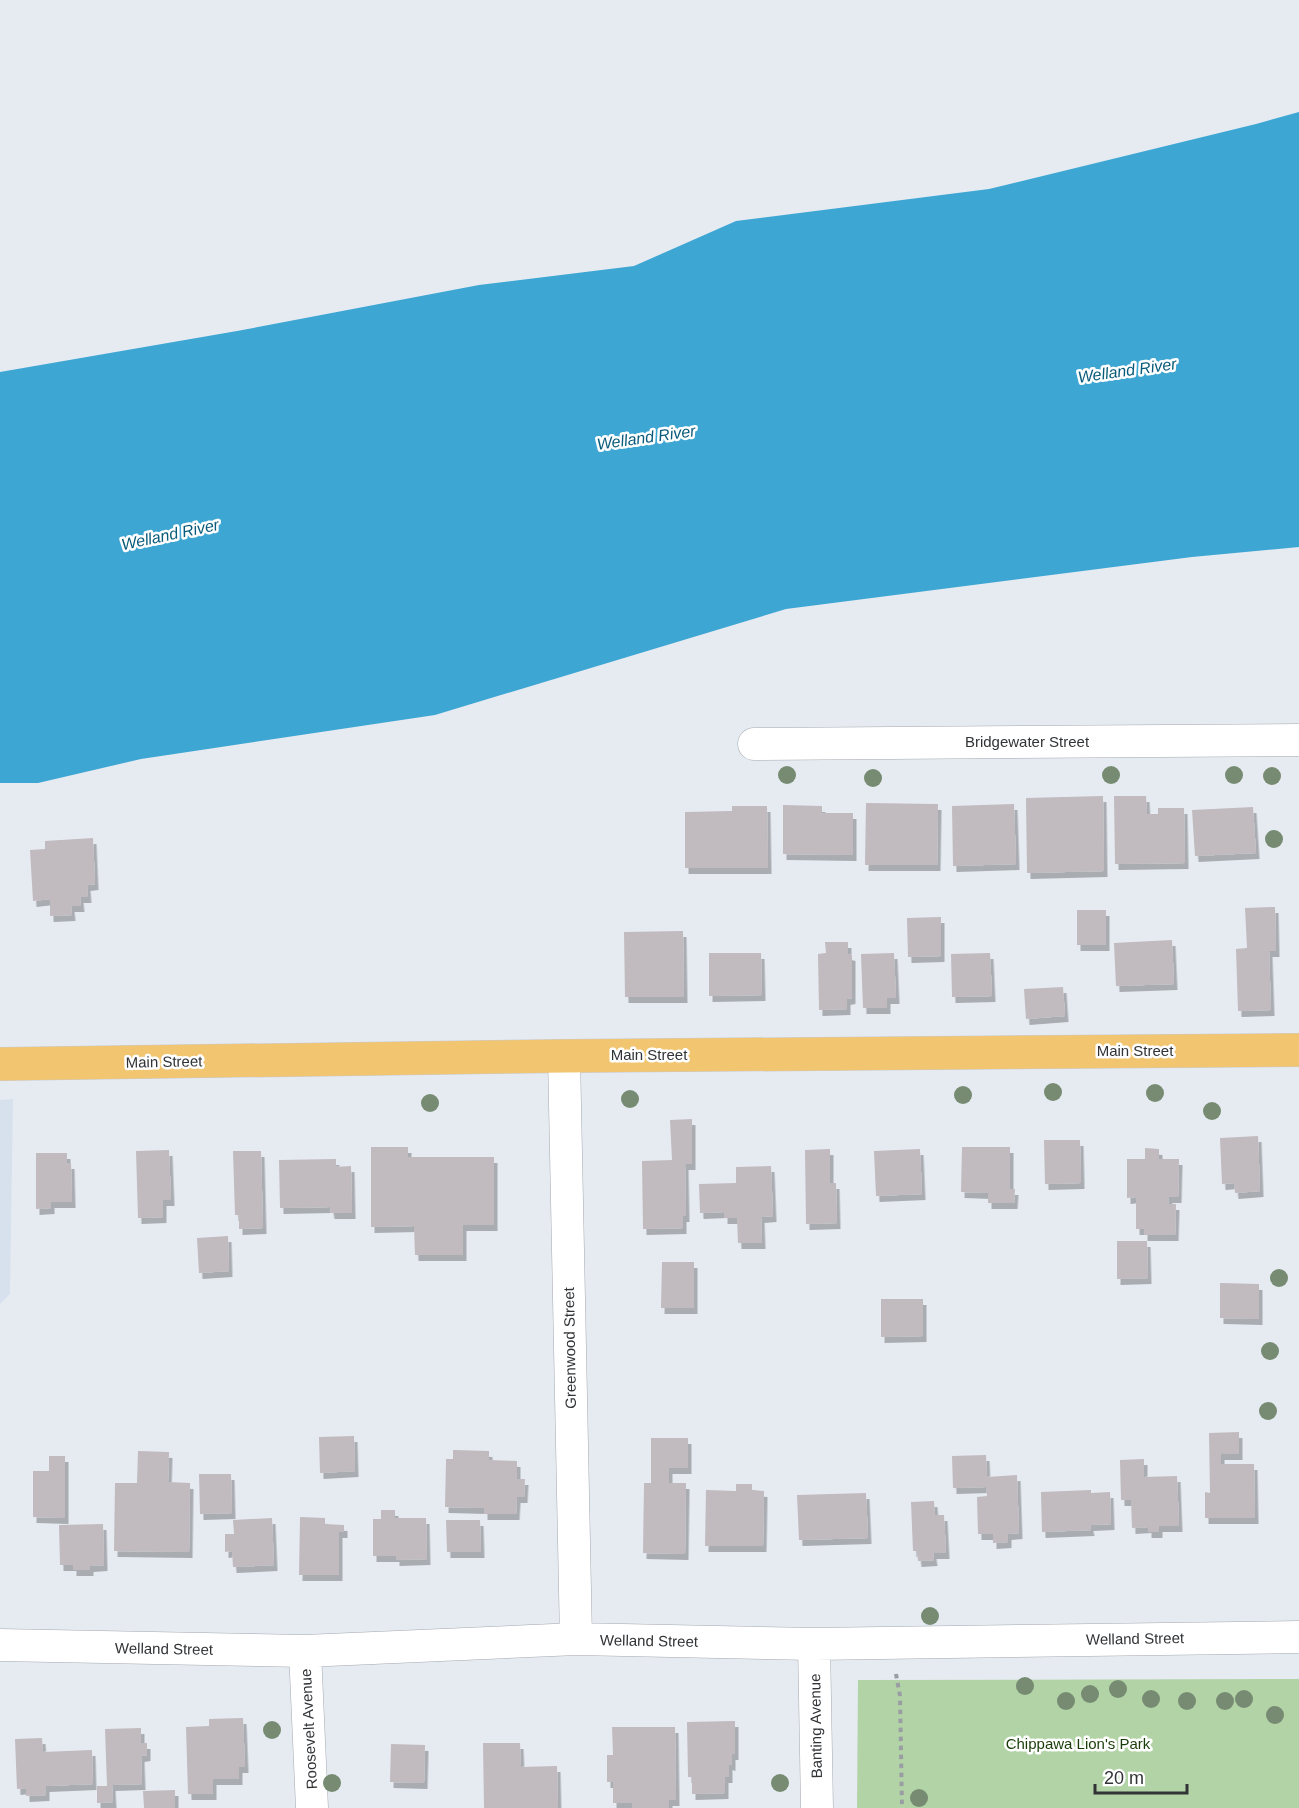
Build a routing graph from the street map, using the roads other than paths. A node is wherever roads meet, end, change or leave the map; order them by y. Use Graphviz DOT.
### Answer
graph roads {
  1 [pos="1299,740"];
  2 [pos="754,744"];
  3 [pos="1299,1050"];
  4 [pos="564,1056"];
  5 [pos="0,1064"];
  6 [pos="1299,1637"];
  7 [pos="576,1639"];
  8 [pos="814,1644"];
  9 [pos="0,1645"];
  10 [pos="305,1651"];
  11 [pos="312,1808"];
  12 [pos="817,1808"];
  1 -- 2 [label="street, Bridgewater Street"];
  3 -- 4 [label="main road, Main Street"];
  4 -- 5 [label="main road, Main Street"];
  4 -- 7 [label="street, Greenwood Street"];
  6 -- 8 [label="street, Welland Street"];
  7 -- 8 [label="street, Welland Street"];
  7 -- 10 [label="street, Welland Street"];
  8 -- 12 [label="street, Banting Avenue"];
  9 -- 10 [label="street, Welland Street"];
  10 -- 11 [label="street, Roosevelt Avenue"];
}
